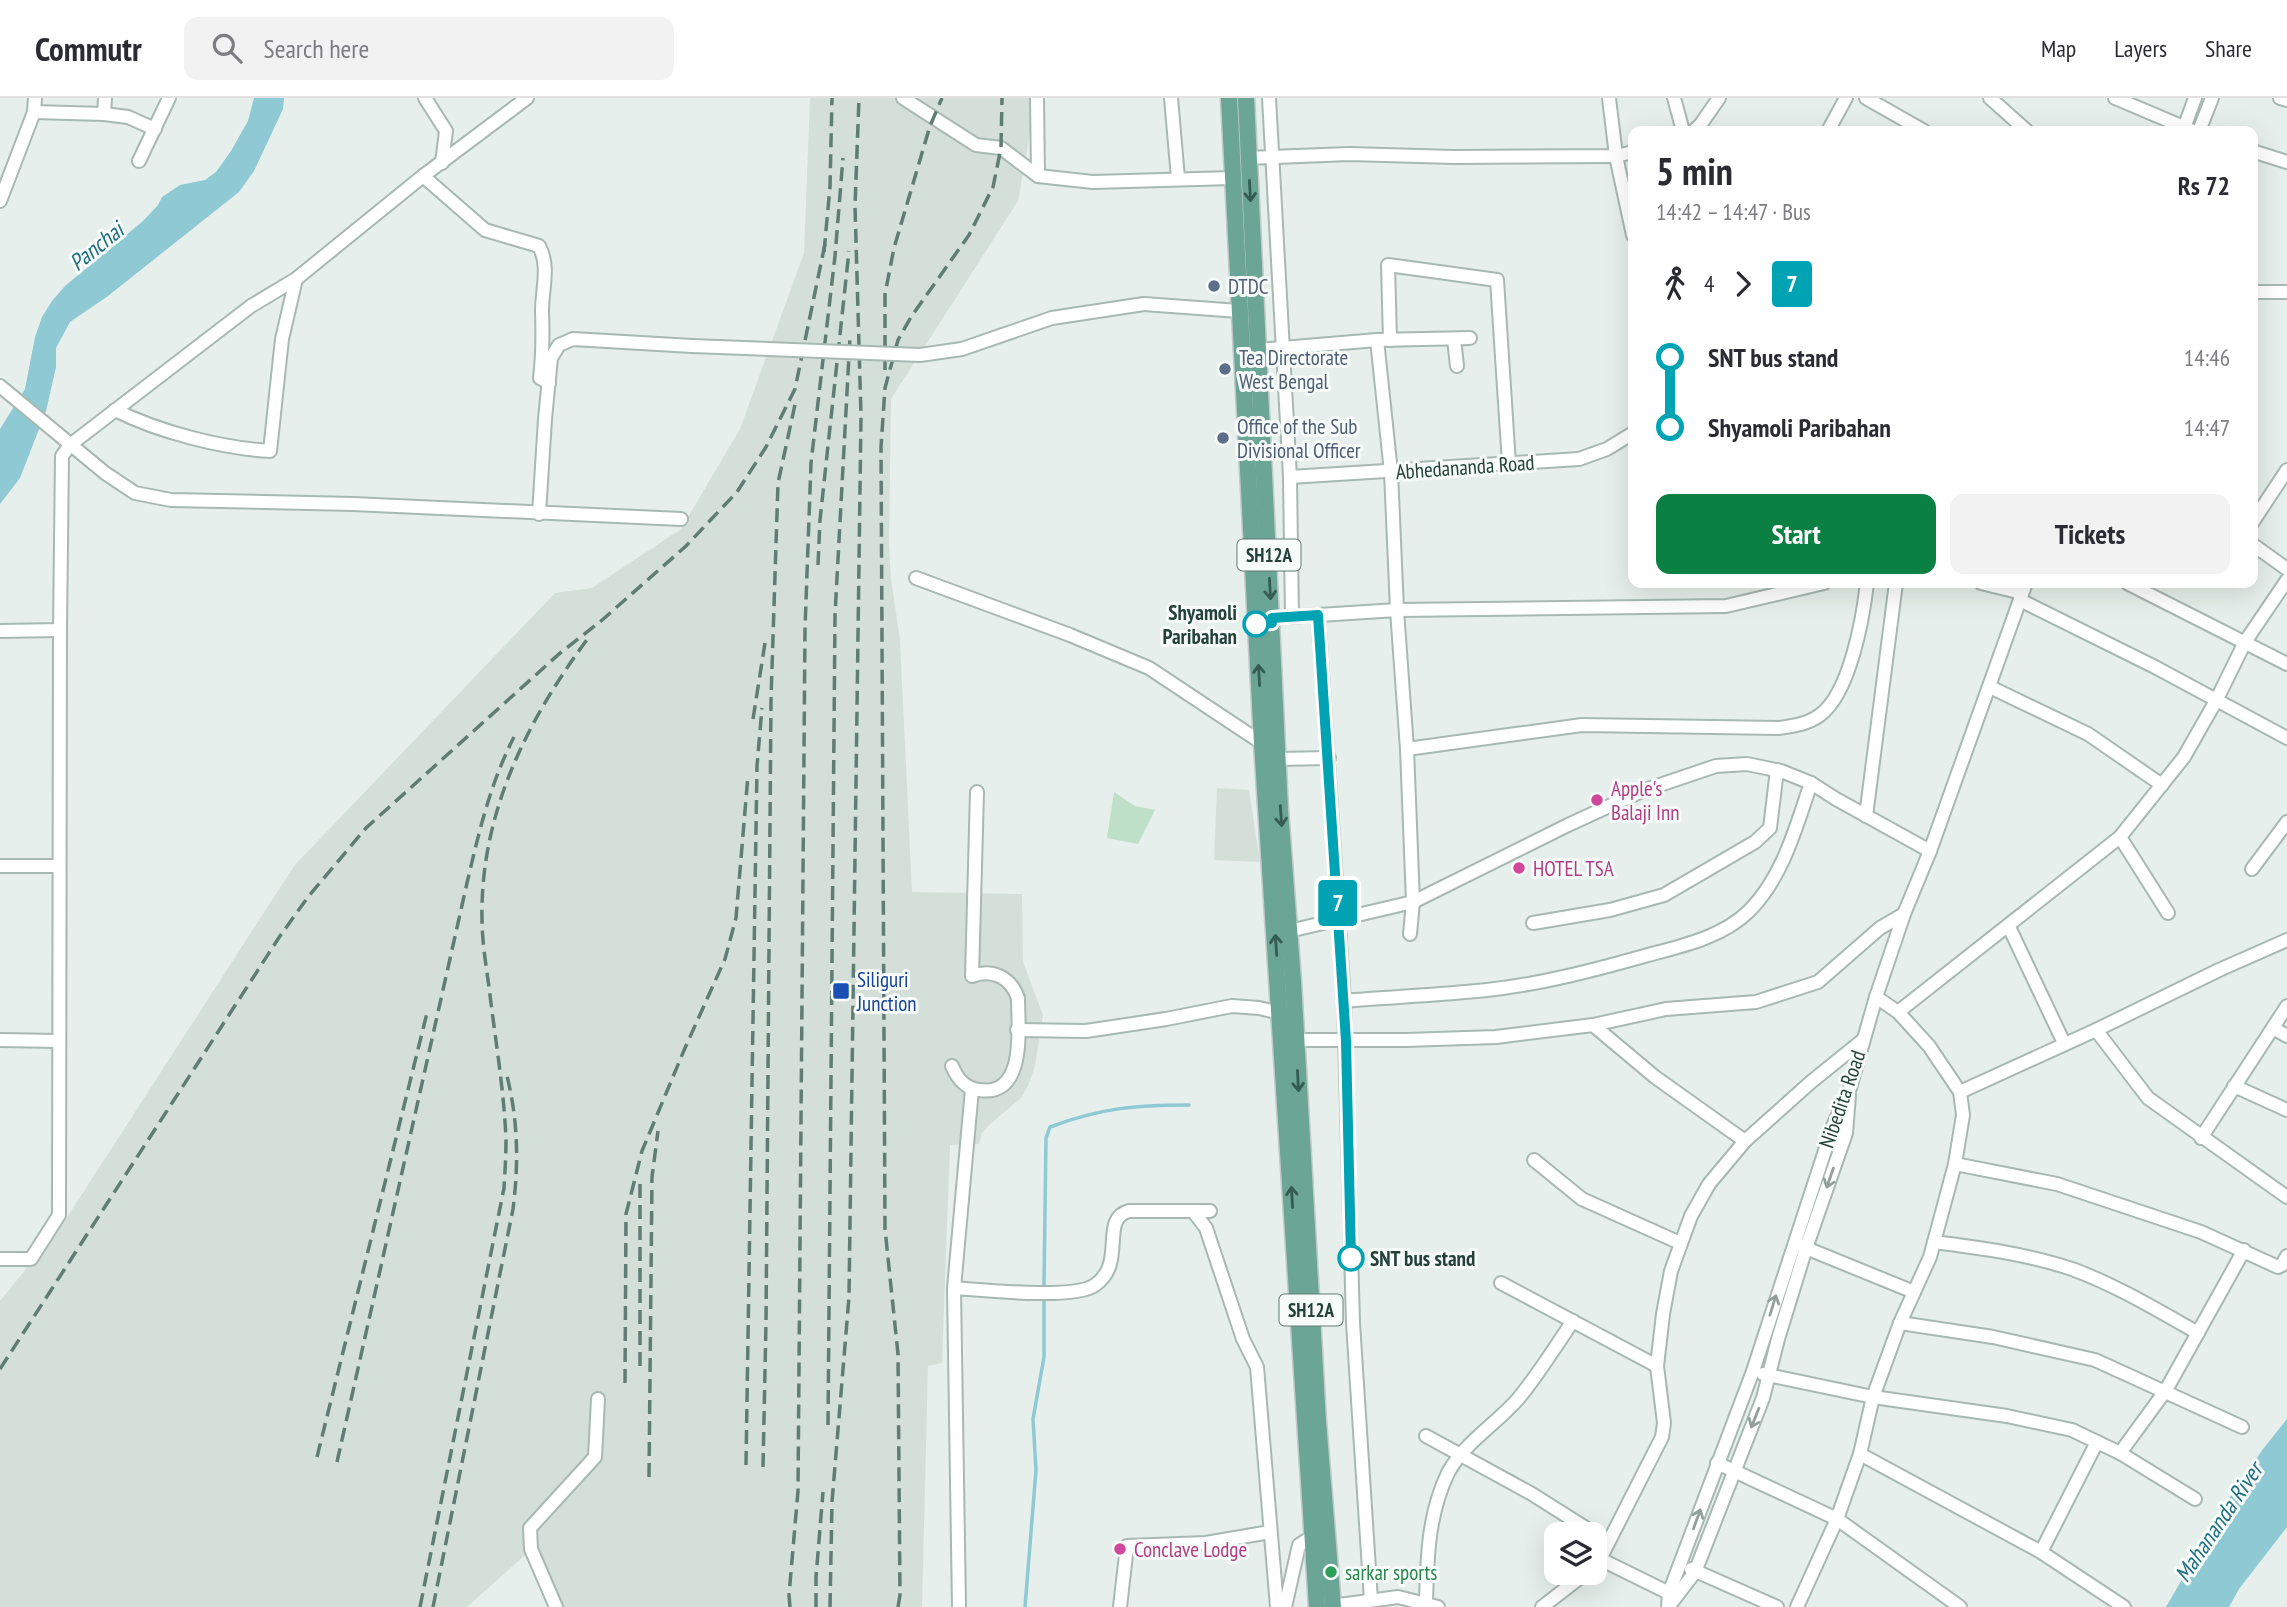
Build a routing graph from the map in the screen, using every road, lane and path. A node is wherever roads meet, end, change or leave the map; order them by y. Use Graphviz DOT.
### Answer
graph roads {
  1 [pos="35,98"];
  2 [pos="105,98"];
  3 [pos="169,98"];
  4 [pos="425,98"];
  5 [pos="527,98"];
  6 [pos="903,98"];
  7 [pos="1037,98"];
  8 [pos="1171,98"];
  9 [pos="1229,98"];
  10 [pos="1245,98"];
  11 [pos="1269,98"];
  12 [pos="1609,98"];
  13 [pos="1674,98"];
  14 [pos="1719,98"];
  15 [pos="1846,98"];
  16 [pos="1866,98"];
  17 [pos="1990,98"];
  18 [pos="2115,98"];
  19 [pos="2195,98"];
  20 [pos="2212,98"];
  21 [pos="2280,98"];
  22 [pos="2287,100"];
  23 [pos="34,112"];
  24 [pos="104,114"];
  25 [pos="1682,126"];
  26 [pos="1699,126"];
  27 [pos="1831,126"];
  28 [pos="1915,126"];
  29 [pos="2021,126"];
  30 [pos="2178,126"];
  31 [pos="2188,126"];
  32 [pos="2201,126"];
  33 [pos="155,129"];
  34 [pos="1628,153"];
  35 [pos="2258,153"];
  36 [pos="1273,156"];
  37 [pos="1616,156"];
  38 [pos="1240,158"];
  39 [pos="139,161"];
  40 [pos="2287,162"];
  41 [pos="442,163"];
  42 [pos="423,176"];
  43 [pos="1038,176"];
  44 [pos="1178,178"];
  45 [pos="1233,178"];
  46 [pos="0,201"];
  47 [pos="1628,212"];
  48 [pos="296,279"];
  49 [pos="2258,292"];
  50 [pos="2287,292"];
  51 [pos="1239,311"];
  52 [pos="1470,338"];
  53 [pos="1454,339"];
  54 [pos="1384,340"];
  55 [pos="1283,348"];
  56 [pos="1258,350"];
  57 [pos="1457,366"];
  58 [pos="549,383"];
  59 [pos="0,386"];
  60 [pos="116,410"];
  61 [pos="1628,436"];
  62 [pos="70,445"];
  63 [pos="1509,464"];
  64 [pos="2287,470"];
  65 [pos="1391,472"];
  66 [pos="1290,477"];
  67 [pos="1290,506"];
  68 [pos="1266,507"];
  69 [pos="539,514"];
  70 [pos="2258,514"];
  71 [pos="681,519"];
  72 [pos="2258,548"];
  73 [pos="2287,569"];
  74 [pos="916,578"];
  75 [pos="2287,580"];
  76 [pos="1794,588"];
  77 [pos="1866,588"];
  78 [pos="1895,588"];
  79 [pos="2004,588"];
  80 [pos="2137,588"];
  81 [pos="2023,592"];
  82 [pos="1397,610"];
  83 [pos="1318,615"];
  84 [pos="1292,617"];
  85 [pos="1267,622"];
  86 [pos="60,630"];
  87 [pos="0,631"];
  88 [pos="2245,642"];
  89 [pos="2287,664"];
  90 [pos="1990,687"];
  91 [pos="2217,699"];
  92 [pos="2287,738"];
  93 [pos="1262,743"];
  94 [pos="1407,749"];
  95 [pos="1329,758"];
  96 [pos="1278,759"];
  97 [pos="1777,770"];
  98 [pos="1811,783"];
  99 [pos="2162,786"];
  100 [pos="977,792"];
  101 [pos="1866,816"];
  102 [pos="2287,822"];
  103 [pos="2120,837"];
  104 [pos="1930,852"];
  105 [pos="0,866"];
  106 [pos="60,866"];
  107 [pos="2252,869"];
  108 [pos="1413,902"];
  109 [pos="2168,913"];
  110 [pos="1904,914"];
  111 [pos="1339,920"];
  112 [pos="1533,923"];
  113 [pos="2009,927"];
  114 [pos="1289,931"];
  115 [pos="1410,934"];
  116 [pos="2287,940"];
  117 [pos="1876,997"];
  118 [pos="1344,1001"];
  119 [pos="2287,1006"];
  120 [pos="1898,1012"];
  121 [pos="1287,1013"];
  122 [pos="1592,1025"];
  123 [pos="2273,1028"];
  124 [pos="1017,1030"];
  125 [pos="2096,1030"];
  126 [pos="2287,1036"];
  127 [pos="0,1040"];
  128 [pos="1296,1040"];
  129 [pos="1863,1040"];
  130 [pos="59,1041"];
  131 [pos="1346,1041"];
  132 [pos="2064,1044"];
  133 [pos="952,1066"];
  134 [pos="2234,1086"];
  135 [pos="1850,1088"];
  136 [pos="972,1089"];
  137 [pos="1960,1092"];
  138 [pos="2287,1110"];
  139 [pos="2201,1138"];
  140 [pos="1745,1141"];
  141 [pos="1534,1160"];
  142 [pos="1955,1164"];
  143 [pos="2287,1197"];
  144 [pos="1192,1211"];
  145 [pos="1210,1211"];
  146 [pos="1934,1242"];
  147 [pos="1680,1243"];
  148 [pos="1793,1243"];
  149 [pos="1806,1248"];
  150 [pos="2244,1250"];
  151 [pos="0,1259"];
  152 [pos="2285,1264"];
  153 [pos="1501,1283"];
  154 [pos="954,1288"];
  155 [pos="1914,1292"];
  156 [pos="1573,1321"];
  157 [pos="1900,1323"];
  158 [pos="2198,1333"];
  159 [pos="1657,1366"];
  160 [pos="1753,1371"];
  161 [pos="1769,1375"];
  162 [pos="2166,1390"];
  163 [pos="1873,1396"];
  164 [pos="598,1399"];
  165 [pos="2242,1427"];
  166 [pos="1426,1436"];
  167 [pos="2097,1442"];
  168 [pos="2120,1453"];
  169 [pos="1860,1454"];
  170 [pos="1461,1455"];
  171 [pos="1717,1463"];
  172 [pos="1735,1471"];
  173 [pos="2195,1499"];
  174 [pos="1838,1519"];
  175 [pos="1270,1532"];
  176 [pos="1313,1536"];
  177 [pos="1608,1542"];
  178 [pos="2041,1552"];
  179 [pos="1681,1563"];
  180 [pos="1607,1566"];
  181 [pos="1695,1572"];
  182 [pos="1572,1585"];
  183 [pos="1669,1593"];
  184 [pos="1371,1600"];
  185 [pos="1432,1605"];
  186 [pos="1547,1606"];
  187 [pos="1955,1606"];
  188 [pos="556,1607"];
  189 [pos="959,1607"];
  190 [pos="1120,1607"];
  191 [pos="1277,1607"];
  192 [pos="1285,1607"];
  193 [pos="1317,1607"];
  194 [pos="1333,1607"];
  195 [pos="1668,1607"];
  196 [pos="1777,1607"];
  197 [pos="1797,1607"];
  198 [pos="2124,1607"];
  1 -- 23 [label="street"];
  2 -- 24 [label="street"];
  3 -- 33 [label="street"];
  4 -- 41 [label="street"];
  5 -- 41 [label="street"];
  6 -- 43 [label="street"];
  7 -- 43 [label="street"];
  8 -- 44 [label="street"];
  9 -- 38 [label="main road, SH12A"];
  10 -- 38 [label="main road, SH12A"];
  11 -- 36 [label="street"];
  12 -- 37 [label="street"];
  13 -- 25 [label="street"];
  14 -- 26 [label="street"];
  15 -- 27 [label="street"];
  16 -- 28 [label="street"];
  17 -- 29 [label="street"];
  18 -- 30 [label="street"];
  19 -- 31 [label="street"];
  20 -- 32 [label="street"];
  21 -- 22 [label="street"];
  23 -- 24 [label="street"];
  23 -- 46 [label="street"];
  24 -- 33 [label="street"];
  33 -- 39 [label="street"];
  34 -- 37 [label="street"];
  35 -- 40 [label="street"];
  36 -- 37 [label="street"];
  36 -- 38 [label="street"];
  36 -- 55 [label="street"];
  37 -- 47 [label="street"];
  38 -- 45 [label="main road, SH12A"];
  38 -- 56 [label="main road, SH12A, one-way"];
  41 -- 42 [label="street"];
  42 -- 48 [label="street"];
  42 -- 58 [label="street"];
  43 -- 44 [label="street"];
  44 -- 45 [label="street"];
  45 -- 51 [label="main road, SH12A"];
  48 -- 60 [label="street"];
  48 -- 60 [label="street"];
  49 -- 50 [label="street"];
  51 -- 58 [label="street, bridge"];
  51 -- 85 [label="main road, SH12A"];
  52 -- 53 [label="street"];
  53 -- 54 [label="street"];
  53 -- 57 [label="street"];
  54 -- 55 [label="street"];
  54 -- 63 [label="street"];
  54 -- 65 [label="street"];
  55 -- 56 [label="street"];
  55 -- 66 [label="street"];
  56 -- 68 [label="main road, SH12A"];
  58 -- 69 [label="street"];
  59 -- 62 [label="street"];
  60 -- 62 [label="street"];
  61 -- 63 [label="street, Abhedananda Road"];
  62 -- 69 [label="street"];
  62 -- 86 [label="street"];
  63 -- 65 [label="street, Abhedananda Road"];
  64 -- 70 [label="street"];
  65 -- 66 [label="street, Abhedananda Road"];
  65 -- 82 [label="street"];
  66 -- 67 [label="street"];
  67 -- 68 [label="street"];
  67 -- 84 [label="street"];
  68 -- 85 [label="main road, SH12A, one-way"];
  69 -- 71 [label="street"];
  72 -- 73 [label="street"];
  74 -- 93 [label="street"];
  75 -- 88 [label="street"];
  76 -- 82 [label="street"];
  77 -- 94 [label="street"];
  78 -- 101 [label="street"];
  79 -- 81 [label="street"];
  80 -- 88 [label="street"];
  81 -- 90 [label="street, Nibedita Road"];
  81 -- 91 [label="street"];
  82 -- 83 [label="street"];
  82 -- 94 [label="street"];
  83 -- 84 [label="street"];
  83 -- 95 [label="street"];
  84 -- 85 [label="street"];
  93 -- 85 [label="main road, SH12A, one-way"];
  85 -- 96 [label="main road, SH12A"];
  86 -- 87 [label="street"];
  86 -- 106 [label="street"];
  88 -- 89 [label="street"];
  88 -- 91 [label="street"];
  90 -- 99 [label="street"];
  90 -- 104 [label="street, Nibedita Road"];
  91 -- 92 [label="street"];
  91 -- 99 [label="street"];
  121 -- 93 [label="main road, SH12A, one-way"];
  94 -- 108 [label="street"];
  95 -- 96 [label="street"];
  95 -- 111 [label="street"];
  96 -- 114 [label="main road, SH12A, one-way"];
  97 -- 98 [label="street"];
  97 -- 108 [label="street"];
  97 -- 112 [label="street"];
  98 -- 101 [label="street"];
  98 -- 118 [label="street"];
  99 -- 103 [label="street"];
  100 -- 124 [label="street"];
  101 -- 104 [label="street"];
  102 -- 107 [label="street"];
  103 -- 109 [label="street"];
  103 -- 113 [label="street"];
  104 -- 110 [label="street, Nibedita Road"];
  105 -- 106 [label="street"];
  106 -- 130 [label="street"];
  108 -- 111 [label="street"];
  108 -- 115 [label="street"];
  110 -- 117 [label="street, Nibedita Road"];
  110 -- 122 [label="street"];
  111 -- 114 [label="street"];
  111 -- 118 [label="street"];
  113 -- 120 [label="street"];
  113 -- 132 [label="street"];
  114 -- 121 [label="main road, SH12A"];
  116 -- 125 [label="street"];
  117 -- 120 [label="street"];
  117 -- 129 [label="street, Nibedita Road"];
  118 -- 131 [label="street"];
  119 -- 123 [label="street"];
  120 -- 137 [label="street"];
  121 -- 124 [label="street"];
  121 -- 128 [label="main road, SH12A"];
  176 -- 121 [label="main road, SH12A, one-way"];
  122 -- 131 [label="street"];
  122 -- 140 [label="street"];
  123 -- 126 [label="street"];
  123 -- 134 [label="street"];
  124 -- 136 [label="street"];
  125 -- 132 [label="street"];
  125 -- 139 [label="street"];
  127 -- 130 [label="street"];
  128 -- 131 [label="street"];
  128 -- 194 [label="main road, SH12A, one-way"];
  129 -- 135 [label="street, Nibedita Road"];
  129 -- 140 [label="street"];
  130 -- 151 [label="street"];
  131 -- 184 [label="street"];
  132 -- 137 [label="street"];
  133 -- 136 [label="street"];
  134 -- 138 [label="street"];
  134 -- 139 [label="street"];
  135 -- 148 [label="street, Nibedita Road"];
  135 -- 149 [label="street, one-way"];
  136 -- 154 [label="street"];
  137 -- 142 [label="street"];
  139 -- 143 [label="street"];
  140 -- 147 [label="street"];
  141 -- 147 [label="street"];
  142 -- 146 [label="street"];
  142 -- 150 [label="street"];
  144 -- 145 [label="street"];
  144 -- 154 [label="street"];
  144 -- 175 [label="street"];
  146 -- 155 [label="street"];
  146 -- 158 [label="street"];
  147 -- 159 [label="street"];
  148 -- 149 [label="street"];
  160 -- 148 [label="street, Nibedita Road, one-way"];
  149 -- 155 [label="street"];
  149 -- 161 [label="street"];
  150 -- 152 [label="street"];
  150 -- 158 [label="street"];
  153 -- 156 [label="street"];
  154 -- 189 [label="street"];
  155 -- 157 [label="street"];
  156 -- 159 [label="street"];
  156 -- 170 [label="street"];
  157 -- 162 [label="street"];
  157 -- 163 [label="street"];
  158 -- 162 [label="street"];
  159 -- 177 [label="street"];
  160 -- 161 [label="street"];
  160 -- 171 [label="street, Nibedita Road"];
  161 -- 163 [label="street"];
  161 -- 172 [label="street, one-way"];
  162 -- 165 [label="street"];
  162 -- 168 [label="street"];
  163 -- 167 [label="street"];
  163 -- 169 [label="street"];
  164 -- 188 [label="street"];
  166 -- 170 [label="street"];
  167 -- 168 [label="street"];
  167 -- 178 [label="street"];
  168 -- 173 [label="street"];
  169 -- 174 [label="street"];
  169 -- 178 [label="street"];
  170 -- 177 [label="street"];
  170 -- 185 [label="street"];
  171 -- 172 [label="street"];
  179 -- 171 [label="street, Nibedita Road, one-way"];
  172 -- 174 [label="street"];
  172 -- 181 [label="street"];
  174 -- 187 [label="street"];
  174 -- 197 [label="street"];
  175 -- 190 [label="street"];
  175 -- 191 [label="street"];
  176 -- 192 [label="street"];
  176 -- 193 [label="main road, SH12A"];
  178 -- 198 [label="street"];
  179 -- 181 [label="street"];
  179 -- 183 [label="street, Nibedita Road"];
  180 -- 183 [label="street"];
  181 -- 195 [label="street"];
  181 -- 196 [label="street"];
  182 -- 186 [label="street"];
  183 -- 195 [label="street, Nibedita Road"];
  184 -- 185 [label="street"];
  184 -- 194 [label="street"];
}
